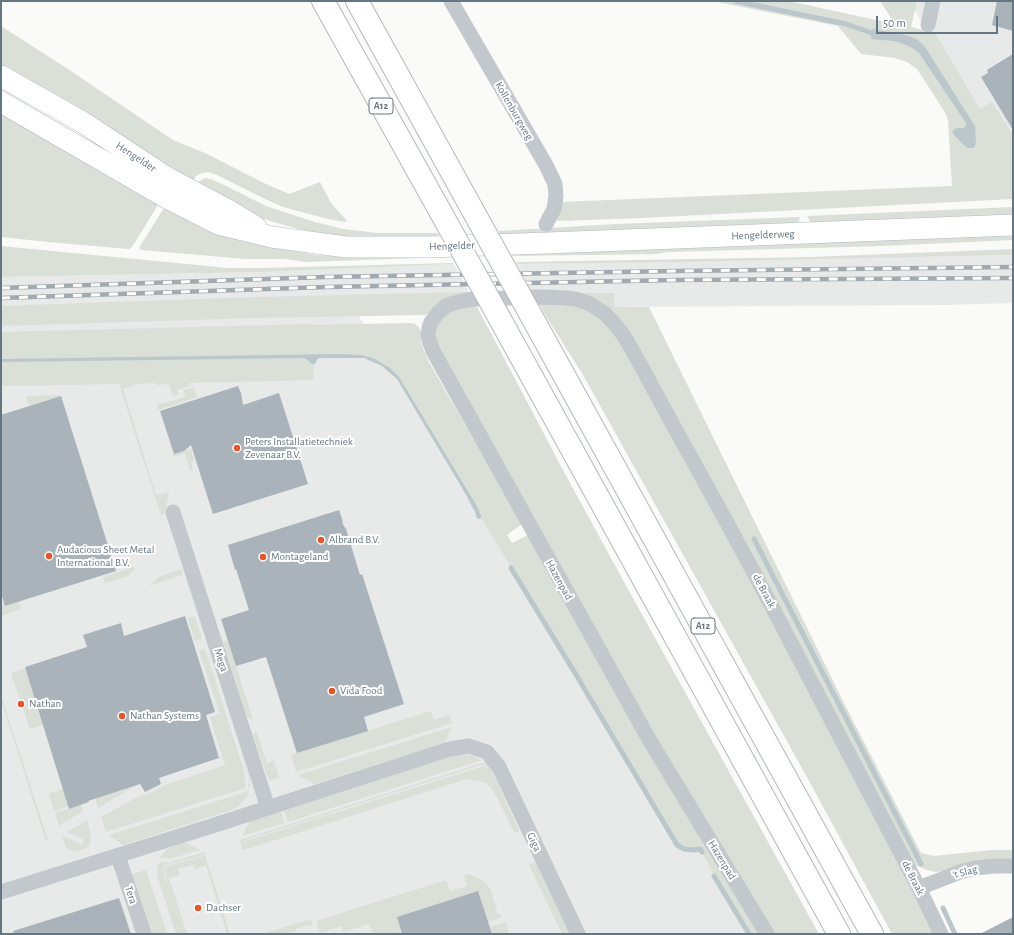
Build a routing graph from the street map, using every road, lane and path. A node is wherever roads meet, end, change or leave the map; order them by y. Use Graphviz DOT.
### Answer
graph roads {
  1 [pos="323,1"];
  2 [pos="357,1"];
  3 [pos="451,1"];
  4 [pos="933,1"];
  5 [pos="928,25"];
  6 [pos="1,76"];
  7 [pos="1,102"];
  8 [pos="546,224"];
  9 [pos="1013,225"];
  10 [pos="272,237"];
  11 [pos="513,243"];
  12 [pos="542,297"];
  13 [pos="174,512"];
  14 [pos="268,808"];
  15 [pos="118,856"];
  16 [pos="1013,866"];
  17 [pos="918,888"];
  18 [pos="1,892"];
  19 [pos="144,934"];
  20 [pos="578,934"];
  21 [pos="767,934"];
  22 [pos="839,934"];
  23 [pos="872,934"];
  24 [pos="941,934"];
  1 -- 22 [label="highway, A12, bridge"];
  2 -- 23 [label="highway, A12, bridge"];
  3 -- 8 [label="street, Kollenburgweg"];
  4 -- 5 [label="street"];
  6 -- 10 [label="main road, Hengelder"];
  7 -- 10 [label="main road, Hengelder"];
  9 -- 11 [label="main road, Hengelderweg"];
  10 -- 11 [label="main road, Hengelder"];
  12 -- 17 [label="street, de Braak"];
  12 -- 21 [label="street, Hazenpad"];
  13 -- 14 [label="street, Mega"];
  14 -- 15 [label="street"];
  14 -- 20 [label="street, Giga"];
  15 -- 18 [label="street"];
  15 -- 19 [label="street, Tera"];
  16 -- 17 [label="street, 't Slag"];
  17 -- 24 [label="street, de Braak"];
}
